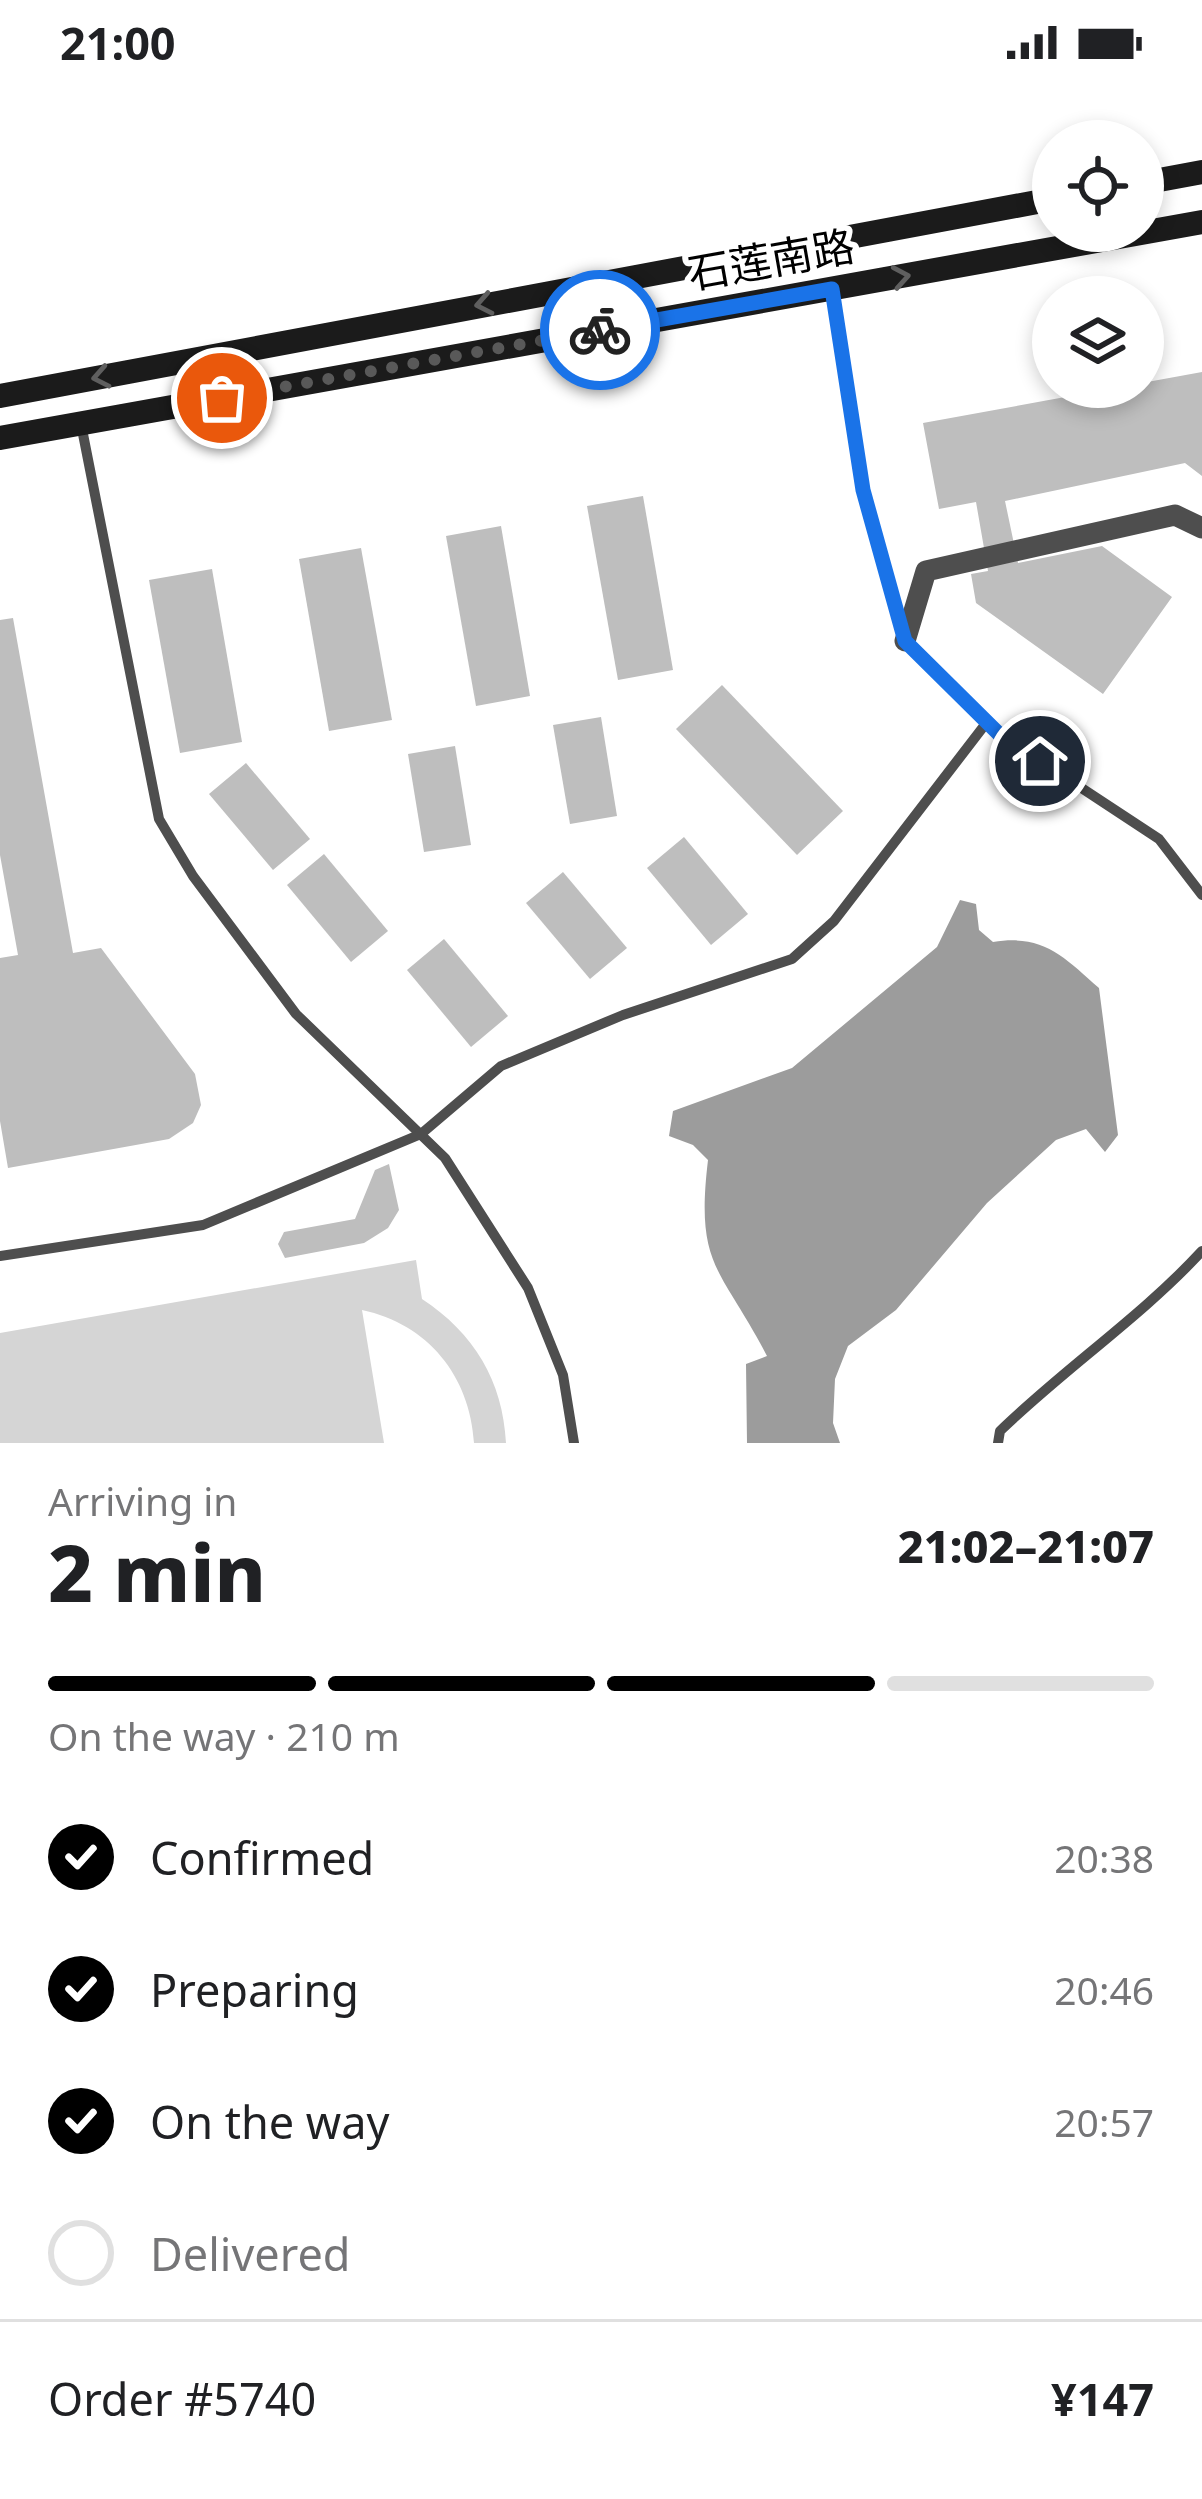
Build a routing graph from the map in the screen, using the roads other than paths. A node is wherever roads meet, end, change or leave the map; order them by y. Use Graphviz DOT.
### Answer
graph roads {
  1 [pos="1202,172"];
  2 [pos="1164,178"];
  3 [pos="1032,203"];
  4 [pos="1202,222"];
  5 [pos="832,289"];
  6 [pos="0,396"];
  7 [pos="81,424"];
  8 [pos="0,438"];
  9 [pos="1202,528"];
  10 [pos="905,641"];
  11 [pos="987,722"];
  12 [pos="1202,895"];
  13 [pos="421,1135"];
  14 [pos="1202,1250"];
  15 [pos="0,1256"];
  16 [pos="574,1443"];
  17 [pos="998,1443"];
  1 -- 2 [label="street"];
  3 -- 6 [label="street, 石莲南路, one-way"];
  5 -- 4 [label="street, 石莲南路, one-way"];
  5 -- 7 [label="street, 石莲南路"];
  5 -- 10 [label="lane"];
  7 -- 8 [label="street, 石莲南路"];
  7 -- 13 [label="lane"];
  9 -- 10 [label="street"];
  10 -- 11 [label="lane"];
  11 -- 12 [label="lane"];
  11 -- 13 [label="lane"];
  13 -- 15 [label="lane"];
  13 -- 16 [label="lane"];
  14 -- 17 [label="lane"];
}
